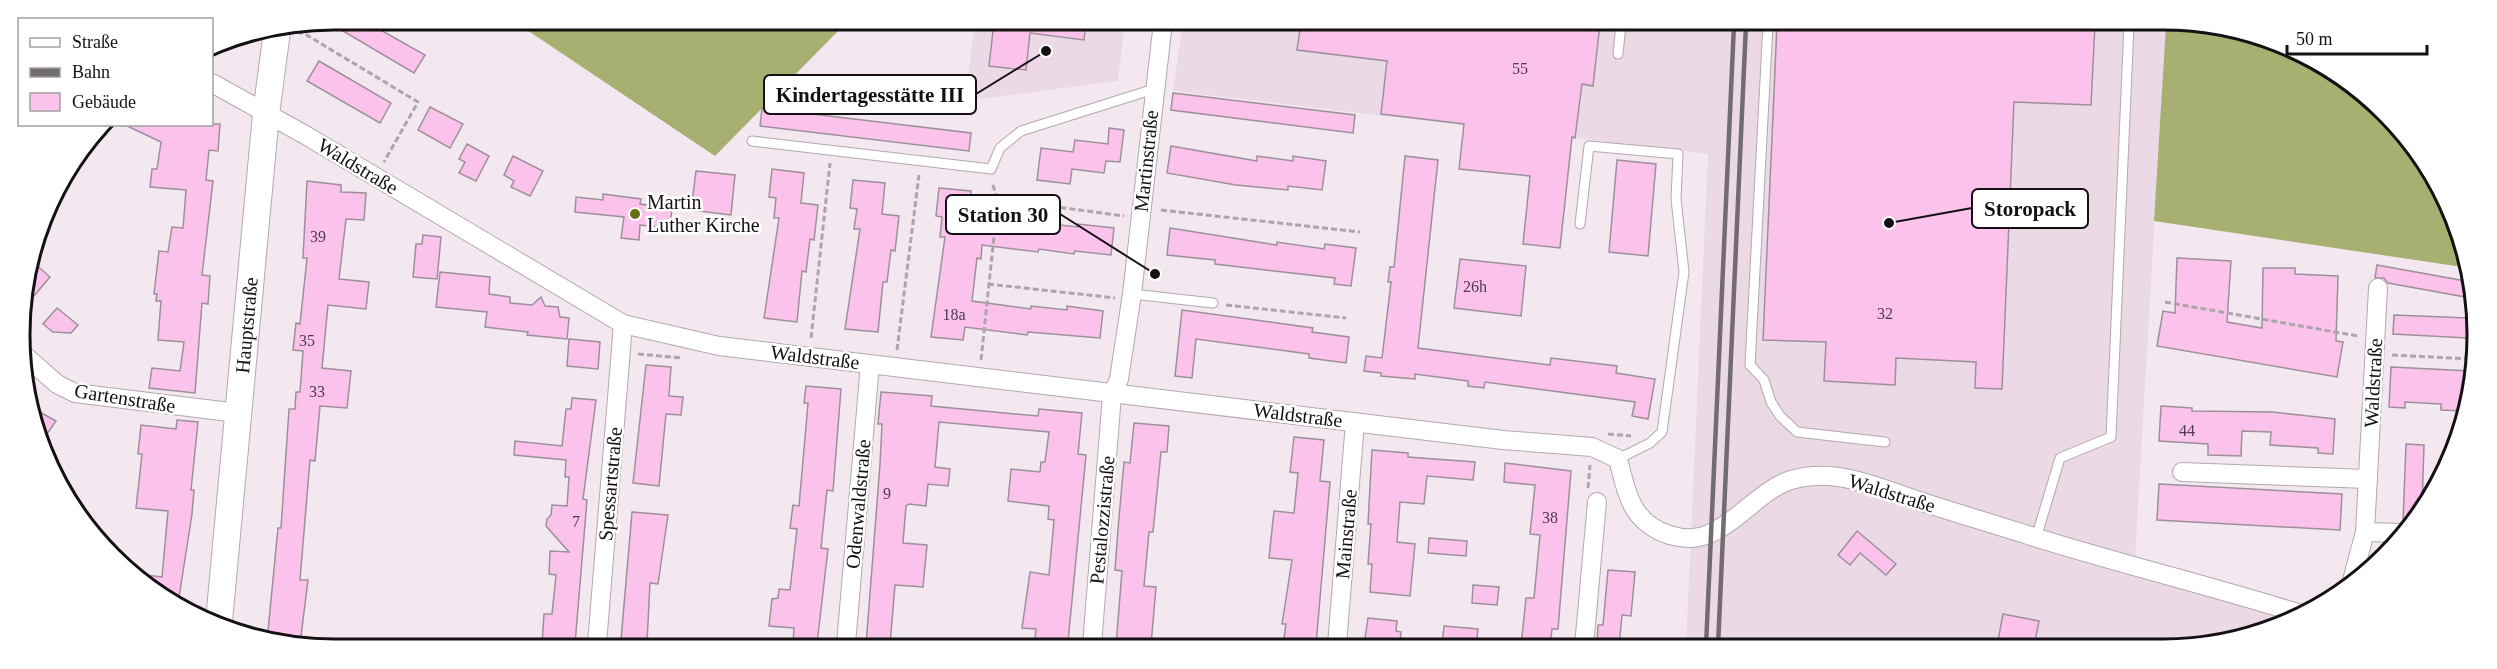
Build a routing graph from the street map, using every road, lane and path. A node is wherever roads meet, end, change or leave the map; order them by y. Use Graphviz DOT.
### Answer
graph roads {
  1 [pos="1162,30"];
  2 [pos="1620,30"];
  3 [pos="1768,30"];
  4 [pos="2129,30"];
  5 [pos="297,33"];
  6 [pos="284,35"];
  7 [pos="1618,54"];
  8 [pos="213,84"];
  9 [pos="1154,90"];
  10 [pos="266,114"];
  11 [pos="752,141"];
  12 [pos="832,152"];
  13 [pos="379,159"];
  14 [pos="920,161"];
  15 [pos="384,162"];
  16 [pos="394,168"];
  17 [pos="991,169"];
  18 [pos="998,199"];
  19 [pos="1140,213"];
  20 [pos="1580,224"];
  21 [pos="1360,232"];
  22 [pos="988,284"];
  23 [pos="2378,288"];
  24 [pos="1131,297"];
  25 [pos="2164,302"];
  26 [pos="1213,303"];
  27 [pos="1346,318"];
  28 [pos="623,324"];
  29 [pos="810,344"];
  30 [pos="2375,346"];
  31 [pos="897,354"];
  32 [pos="2466,358"];
  33 [pos="32,362"];
  34 [pos="980,363"];
  35 [pos="870,364"];
  36 [pos="1113,394"];
  37 [pos="238,413"];
  38 [pos="1356,416"];
  39 [pos="1885,442"];
  40 [pos="1618,459"];
  41 [pos="2182,472"];
  42 [pos="2368,479"];
  43 [pos="1597,502"];
  44 [pos="2365,532"];
  45 [pos="2393,533"];
  46 [pos="2036,538"];
  47 [pos="2355,570"];
  48 [pos="2290,611"];
  49 [pos="219,617"];
  50 [pos="597,639"];
  51 [pos="847,639"];
  52 [pos="1093,639"];
  53 [pos="1337,639"];
  54 [pos="1585,639"];
  1 -- 9 [label="street, Martinstraße"];
  2 -- 7 [label="lane"];
  3 -- 39 [label="lane"];
  4 -- 46 [label="lane"];
  5 -- 15 [label="path"];
  6 -- 10 [label="main road, Hauptstraße"];
  8 -- 10 [label="street, Waldstraße"];
  9 -- 17 [label="lane"];
  9 -- 19 [label="street, Martinstraße"];
  10 -- 28 [label="street, Waldstraße"];
  10 -- 37 [label="main road, Hauptstraße"];
  11 -- 12 [label="lane"];
  12 -- 14 [label="lane"];
  12 -- 29 [label="path"];
  13 -- 15 [label="path"];
  14 -- 17 [label="lane"];
  14 -- 31 [label="path"];
  15 -- 16 [label="path"];
  17 -- 18 [label="path"];
  18 -- 19 [label="path"];
  18 -- 22 [label="path"];
  19 -- 21 [label="path"];
  19 -- 24 [label="street, Martinstraße"];
  20 -- 40 [label="lane"];
  22 -- 24 [label="path"];
  22 -- 34 [label="path"];
  23 -- 30 [label="street, Waldstraße"];
  24 -- 26 [label="lane"];
  24 -- 36 [label="street, Martinstraße"];
  25 -- 30 [label="path"];
  26 -- 27 [label="path"];
  28 -- 35 [label="street, Waldstraße"];
  28 -- 50 [label="street, Spessartstraße"];
  30 -- 32 [label="path"];
  30 -- 42 [label="street, Waldstraße"];
  33 -- 37 [label="street, Gartenstraße"];
  35 -- 36 [label="street, Waldstraße"];
  35 -- 51 [label="street, Odenwaldstraße"];
  36 -- 38 [label="street, Waldstraße"];
  36 -- 52 [label="street, Pestalozzistraße"];
  37 -- 49 [label="main road, Hauptstraße"];
  38 -- 40 [label="street, Waldstraße"];
  38 -- 53 [label="street, Mainstraße"];
  40 -- 46 [label="street, Waldstraße"];
  41 -- 42 [label="street"];
  42 -- 44 [label="street, Waldstraße"];
  43 -- 54 [label="street"];
  44 -- 45 [label="street"];
  44 -- 47 [label="street, Waldstraße"];
  46 -- 48 [label="street, Waldstraße"];
}
